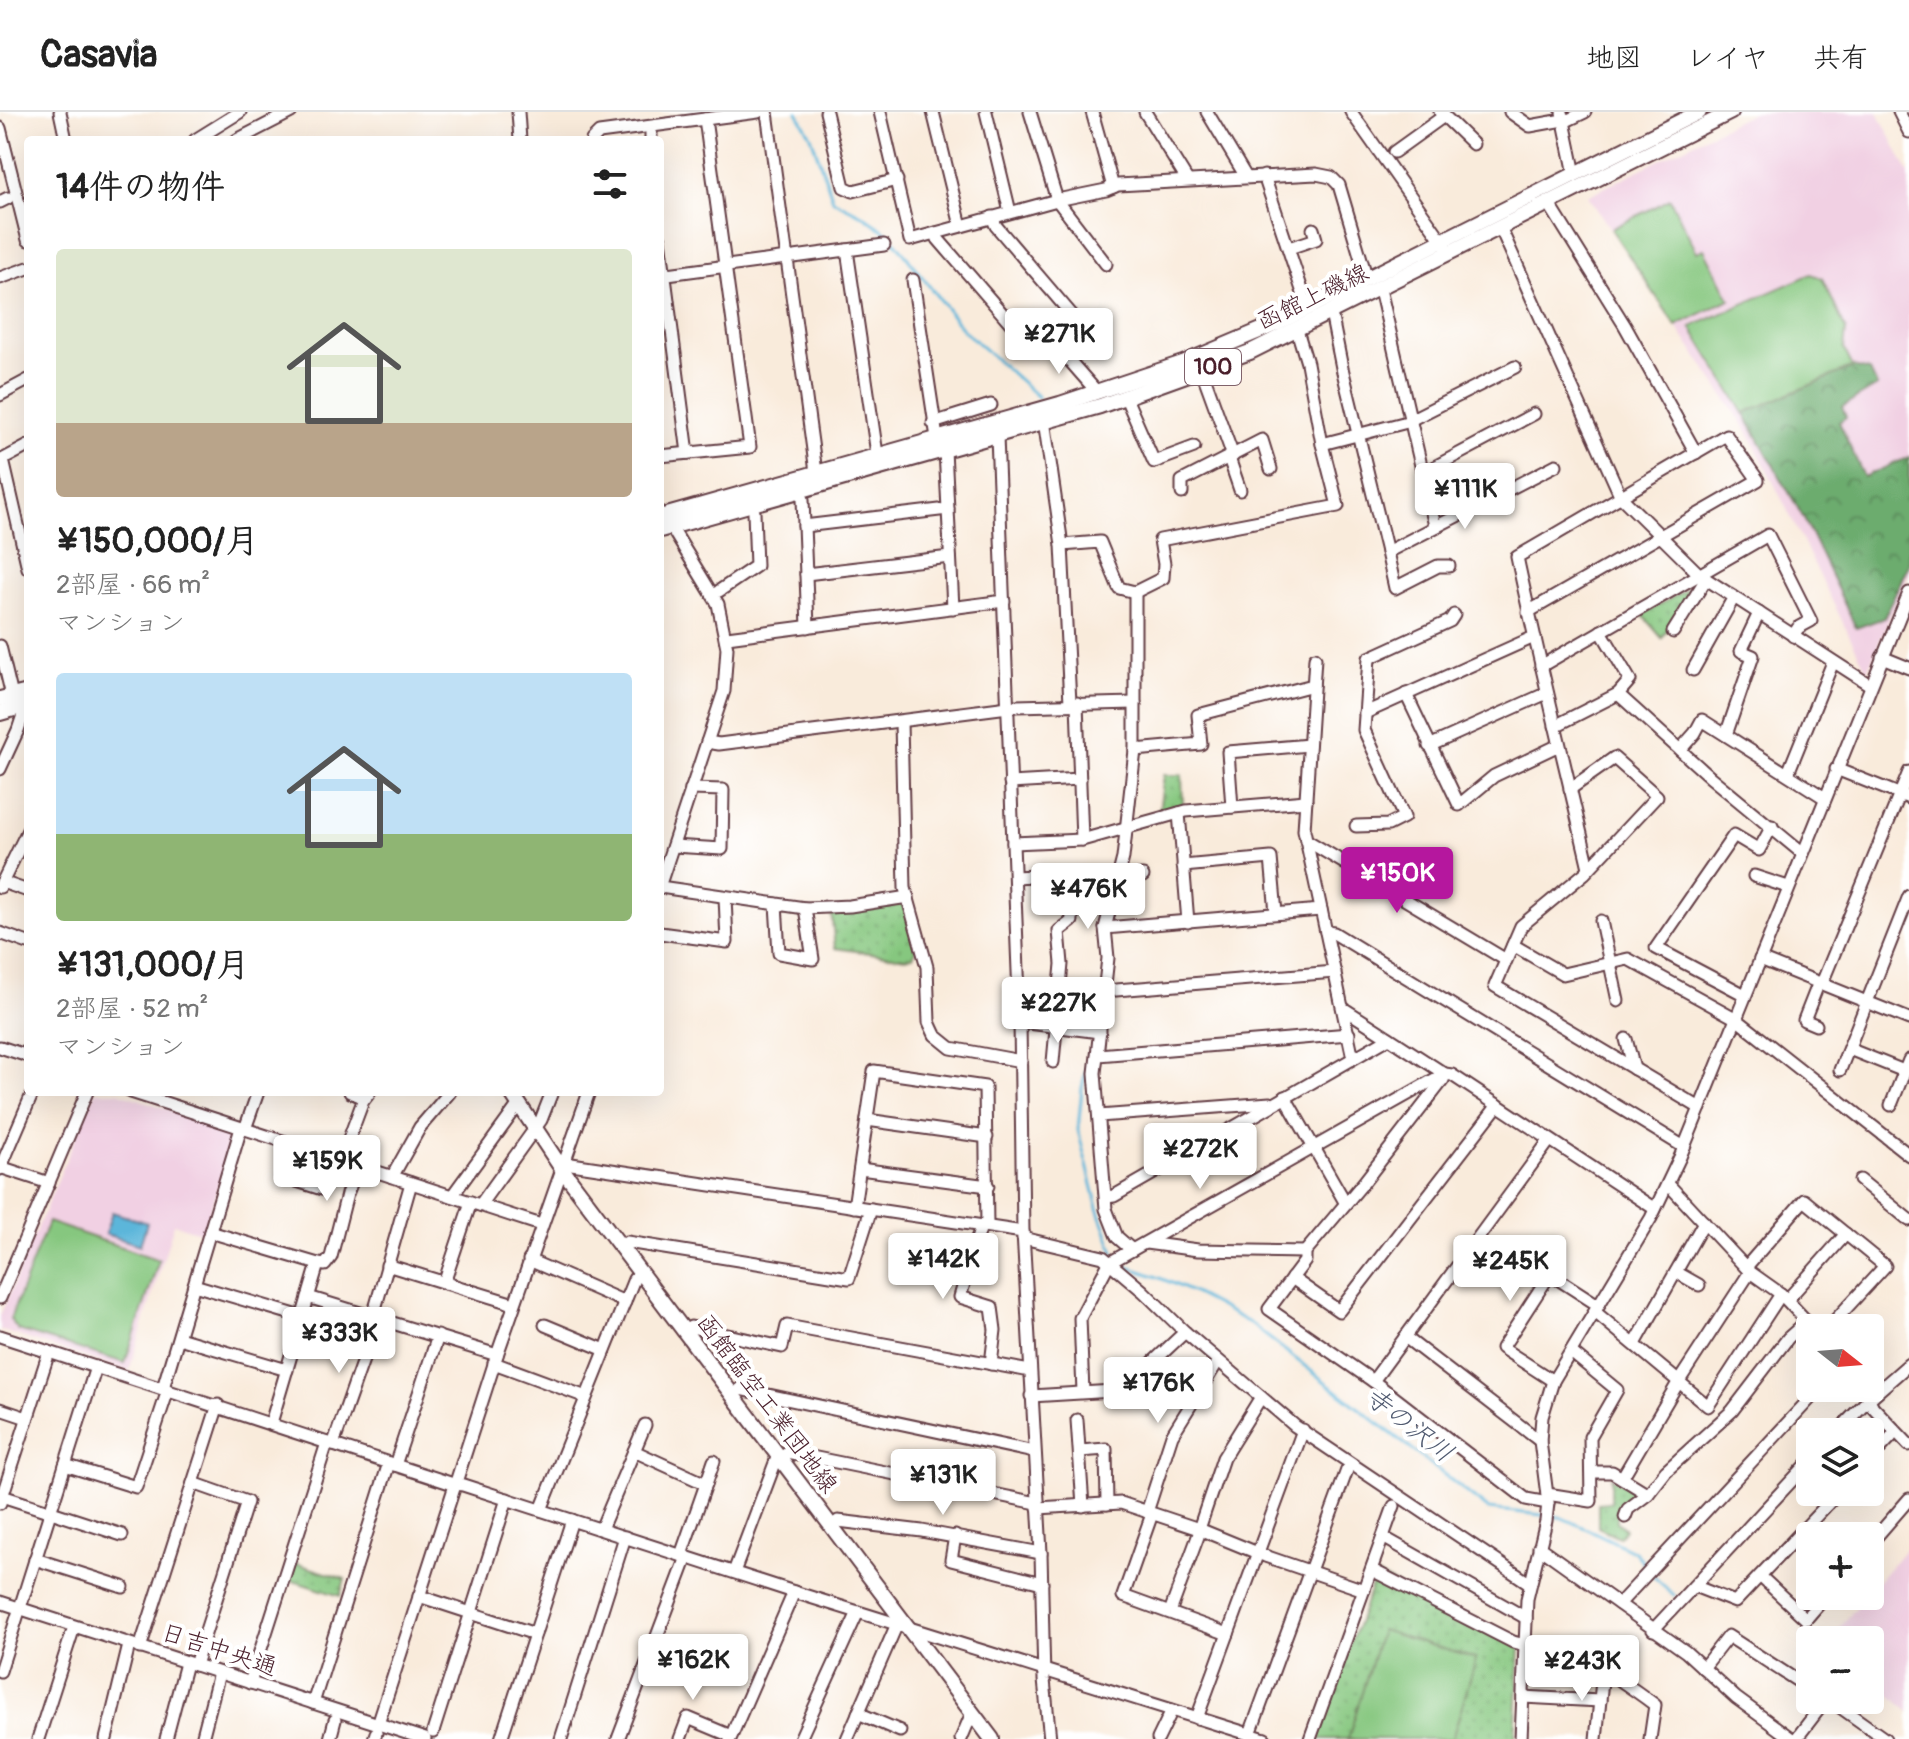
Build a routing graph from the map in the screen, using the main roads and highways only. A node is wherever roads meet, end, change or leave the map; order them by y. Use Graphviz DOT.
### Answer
graph roads {
  1 [pos="1699,112"];
  2 [pos="1731,112"];
  3 [pos="1446,248"];
  4 [pos="1044,415"];
  5 [pos="939,437"];
  6 [pos="664,521"];
  7 [pos="664,521"];
  8 [pos="24,702"];
  9 [pos="0,713"];
  10 [pos="515,1098"];
  11 [pos="992,1739"];
  1 -- 3 [label="main road, 函館上磯線 / 100"];
  2 -- 3 [label="main road, 函館上磯線 / 100"];
  3 -- 4 [label="main road, 函館上磯線 / 100"];
  3 -- 4 [label="main road, 函館上磯線 / 100"];
  4 -- 5 [label="main road, 函館上磯線 / 100"];
  4 -- 5 [label="main road, 函館上磯線 / 100"];
  5 -- 6 [label="main road, 函館上磯線 / 100"];
  5 -- 7 [label="main road, 函館上磯線 / 100"];
  8 -- 9 [label="main road"];
  10 -- 11 [label="main road, 函館臨空工業団地線"];
}
